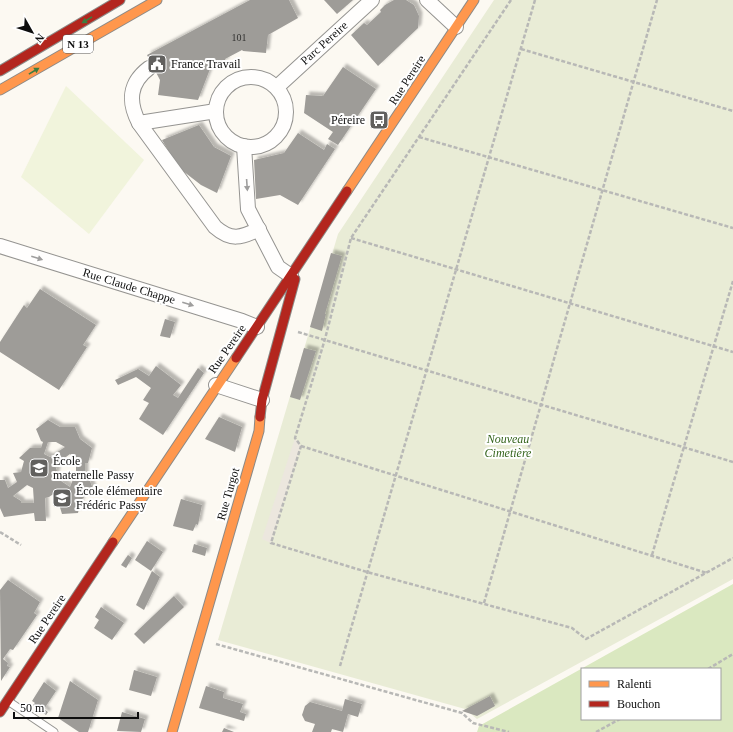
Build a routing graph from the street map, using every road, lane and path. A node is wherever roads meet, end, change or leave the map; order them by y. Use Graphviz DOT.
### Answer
graph roads {
  1 [pos="120,0"];
  2 [pos="157,0"];
  3 [pos="372,0"];
  4 [pos="427,0"];
  5 [pos="474,0"];
  6 [pos="511,0"];
  7 [pos="535,0"];
  8 [pos="657,0"];
  9 [pos="456,27"];
  10 [pos="521,49"];
  11 [pos="149,68"];
  12 [pos="0,71"];
  13 [pos="633,82"];
  14 [pos="276,87"];
  15 [pos="0,90"];
  16 [pos="216,111"];
  17 [pos="733,111"];
  18 [pos="139,123"];
  19 [pos="419,138"];
  20 [pos="244,146"];
  21 [pos="489,158"];
  22 [pos="602,191"];
  23 [pos="733,228"];
  24 [pos="259,229"];
  25 [pos="351,238"];
  26 [pos="0,246"];
  27 [pos="301,261"];
  28 [pos="456,269"];
  29 [pos="290,276"];
  30 [pos="733,281"];
  31 [pos="570,303"];
  32 [pos="257,327"];
  33 [pos="282,328"];
  34 [pos="325,339"];
  35 [pos="714,346"];
  36 [pos="733,352"];
  37 [pos="426,370"];
  38 [pos="216,385"];
  39 [pos="262,400"];
  40 [pos="541,404"];
  41 [pos="301,446"];
  42 [pos="684,447"];
  43 [pos="733,462"];
  44 [pos="395,476"];
  45 [pos="510,511"];
  46 [pos="0,532"];
  47 [pos="21,545"];
  48 [pos="652,555"];
  49 [pos="733,558"];
  50 [pos="367,572"];
  51 [pos="707,573"];
  52 [pos="484,603"];
  53 [pos="198,639"];
  54 [pos="733,654"];
  55 [pos="340,666"];
  56 [pos="710,668"];
  57 [pos="8,701"];
  58 [pos="0,712"];
  59 [pos="618,720"];
  60 [pos="54,732"];
  61 [pos="172,732"];
  62 [pos="509,732"];
  63 [pos="596,732"];
  1 -- 12 [label="street, N 13, one-way"];
  15 -- 2 [label="street, N 13, one-way"];
  3 -- 14 [label="street, Parc Pereire"];
  4 -- 9 [label="street"];
  5 -- 9 [label="street, Rue Pereire"];
  6 -- 19 [label="path"];
  7 -- 10 [label="path"];
  8 -- 13 [label="path"];
  9 -- 27 [label="street, Rue Pereire"];
  10 -- 13 [label="path"];
  10 -- 21 [label="path"];
  11 -- 18 [label="street"];
  13 -- 17 [label="path"];
  13 -- 22 [label="path"];
  14 -- 16 [label="street"];
  14 -- 20 [label="street"];
  16 -- 18 [label="street"];
  16 -- 20 [label="street"];
  18 -- 24 [label="street"];
  19 -- 21 [label="path"];
  19 -- 25 [label="path"];
  20 -- 24 [label="street, one-way"];
  21 -- 22 [label="path"];
  21 -- 28 [label="path"];
  22 -- 23 [label="path"];
  22 -- 31 [label="path"];
  24 -- 29 [label="street"];
  25 -- 28 [label="path"];
  25 -- 34 [label="path"];
  26 -- 32 [label="street, Rue Claude Chappe, one-way"];
  27 -- 29 [label="street, Rue Pereire"];
  27 -- 33 [label="street, Rue Turgot"];
  28 -- 31 [label="path"];
  28 -- 37 [label="path"];
  29 -- 32 [label="street, Rue Pereire"];
  30 -- 35 [label="path"];
  31 -- 35 [label="path"];
  31 -- 40 [label="path"];
  32 -- 38 [label="street, Rue Pereire"];
  33 -- 34 [label="path"];
  33 -- 39 [label="street, Rue Turgot"];
  34 -- 37 [label="path"];
  34 -- 41 [label="path"];
  35 -- 36 [label="path"];
  35 -- 42 [label="path"];
  37 -- 40 [label="path"];
  37 -- 44 [label="path"];
  38 -- 39 [label="street"];
  38 -- 57 [label="street, Rue Pereire"];
  39 -- 53 [label="street, Rue Turgot"];
  40 -- 42 [label="path"];
  40 -- 45 [label="path"];
  41 -- 44 [label="path"];
  41 -- 50 [label="path"];
  42 -- 43 [label="path"];
  42 -- 48 [label="path"];
  44 -- 45 [label="path"];
  44 -- 50 [label="path"];
  45 -- 48 [label="path"];
  45 -- 52 [label="path"];
  46 -- 47 [label="path"];
  48 -- 51 [label="path"];
  49 -- 51 [label="path"];
  50 -- 52 [label="path"];
  50 -- 55 [label="path"];
  51 -- 52 [label="path"];
  53 -- 61 [label="street, Rue Turgot"];
  53 -- 62 [label="path"];
  54 -- 56 [label="path"];
  57 -- 58 [label="street, Rue Pereire"];
  57 -- 60 [label="lane"];
  59 -- 63 [label="path"];
}
